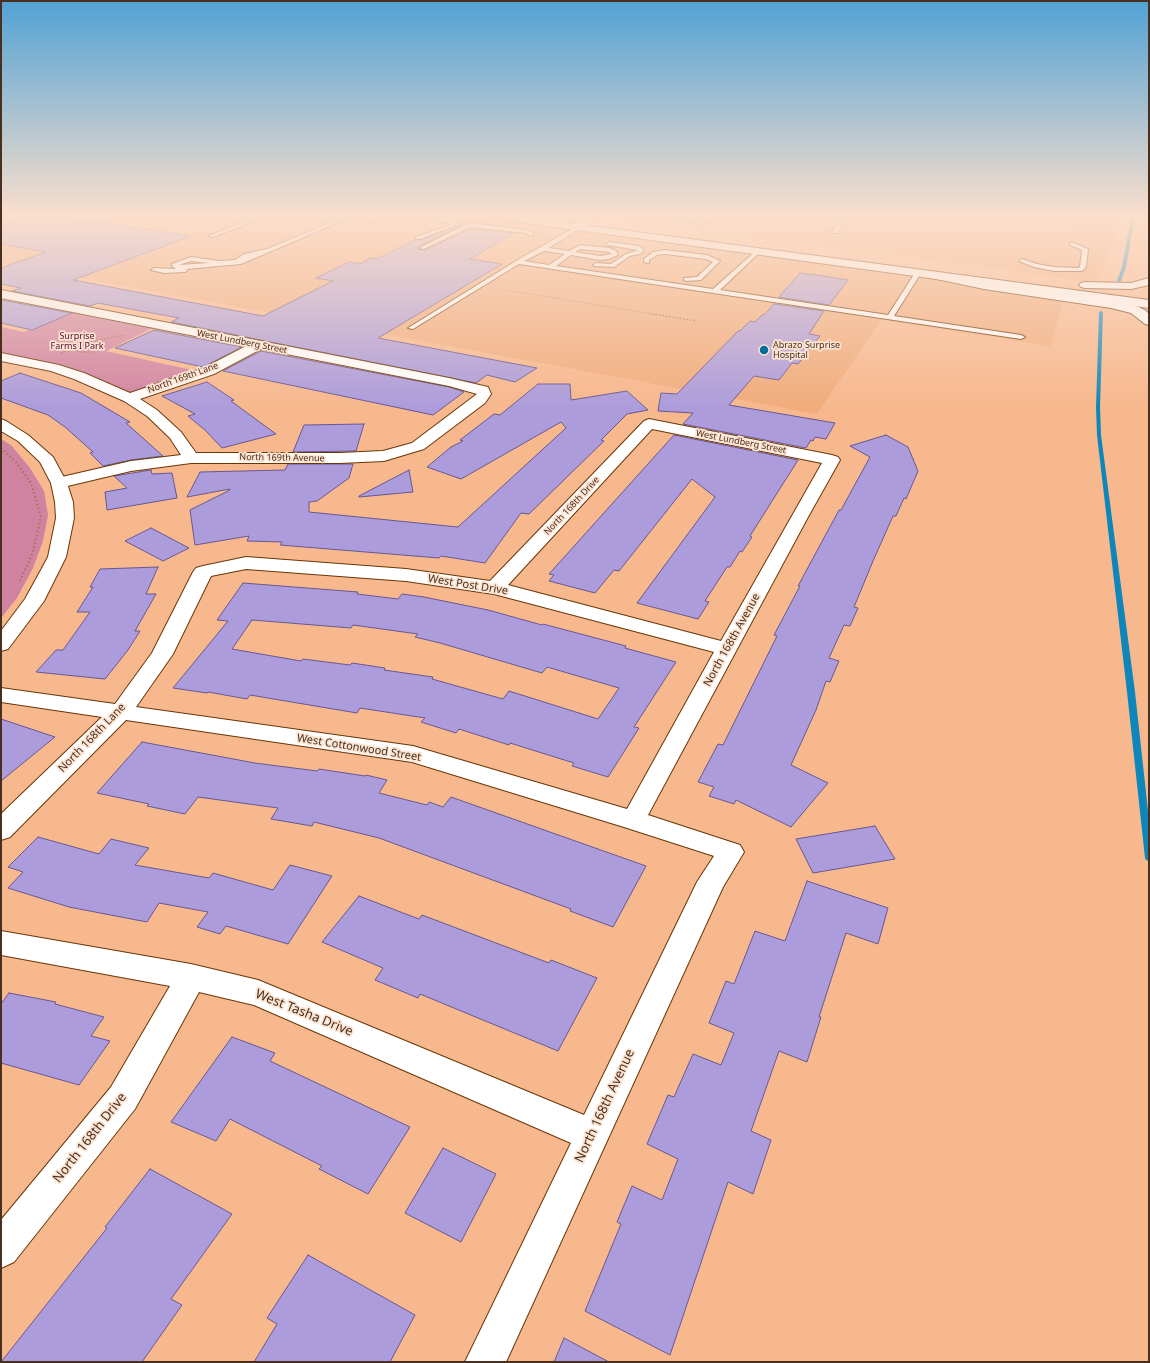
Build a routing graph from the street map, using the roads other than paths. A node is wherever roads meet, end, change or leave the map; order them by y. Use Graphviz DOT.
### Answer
graph roads {
  1 [pos="489,281"];
  2 [pos="640,281"];
  3 [pos="727,281"];
  4 [pos="913,281"];
  5 [pos="958,281"];
  6 [pos="973,281"];
  7 [pos="1050,281"];
  8 [pos="1149,281"];
  9 [pos="1085,285"];
  10 [pos="715,292"];
  11 [pos="1,294"];
  12 [pos="1149,294"];
  13 [pos="1149,304"];
  14 [pos="890,318"];
  15 [pos="1149,320"];
  16 [pos="411,328"];
  17 [pos="1021,338"];
  18 [pos="258,345"];
  19 [pos="1,357"];
  20 [pos="20,361"];
  21 [pos="1,369"];
  22 [pos="483,390"];
  23 [pos="128,398"];
  24 [pos="1,424"];
  25 [pos="649,424"];
  26 [pos="191,458"];
  27 [pos="832,460"];
  28 [pos="59,483"];
  29 [pos="203,572"];
  30 [pos="495,588"];
  31 [pos="1,645"];
  32 [pos="726,649"];
  33 [pos="1,695"];
  34 [pos="120,713"];
  35 [pos="632,820"];
  36 [pos="1,830"];
  37 [pos="731,852"];
  38 [pos="1,943"];
  39 [pos="191,977"];
  40 [pos="592,1135"];
  41 [pos="1,1249"];
  42 [pos="485,1362"];
  1 -- 16 [label="lane"];
  2 -- 10 [label="lane"];
  3 -- 10 [label="lane"];
  4 -- 14 [label="lane"];
  5 -- 15 [label="main road"];
  6 -- 13 [label="main road"];
  7 -- 9 [label="main road"];
  8 -- 9 [label="main road"];
  9 -- 12 [label="main road"];
  10 -- 14 [label="lane"];
  11 -- 18 [label="main road, West Lundberg Street"];
  14 -- 17 [label="lane"];
  18 -- 22 [label="main road, West Lundberg Street"];
  18 -- 23 [label="main road, North 169th Lane"];
  19 -- 20 [label="main road"];
  20 -- 21 [label="main road"];
  20 -- 23 [label="main road"];
  22 -- 26 [label="main road, North 169th Avenue"];
  23 -- 26 [label="main road"];
  24 -- 28 [label="main road"];
  25 -- 27 [label="main road, West Lundberg Street"];
  25 -- 30 [label="main road, North 168th Drive"];
  26 -- 28 [label="main road, North 169th Avenue"];
  27 -- 32 [label="main road, North 168th Avenue"];
  28 -- 31 [label="main road"];
  29 -- 30 [label="main road, West Post Drive"];
  29 -- 34 [label="main road, North 168th Lane"];
  30 -- 32 [label="main road, West Post Drive"];
  32 -- 35 [label="main road, North 168th Avenue"];
  33 -- 34 [label="main road, West Cottonwood Street"];
  34 -- 35 [label="main road, West Cottonwood Street"];
  34 -- 36 [label="main road, North 168th Lane"];
  35 -- 37 [label="main road, West Cottonwood Street"];
  37 -- 40 [label="main road, North 168th Avenue"];
  38 -- 39 [label="main road, West Tasha Drive"];
  39 -- 40 [label="main road, West Tasha Drive"];
  39 -- 41 [label="main road, North 168th Drive"];
  40 -- 42 [label="main road, North 168th Avenue"];
}
